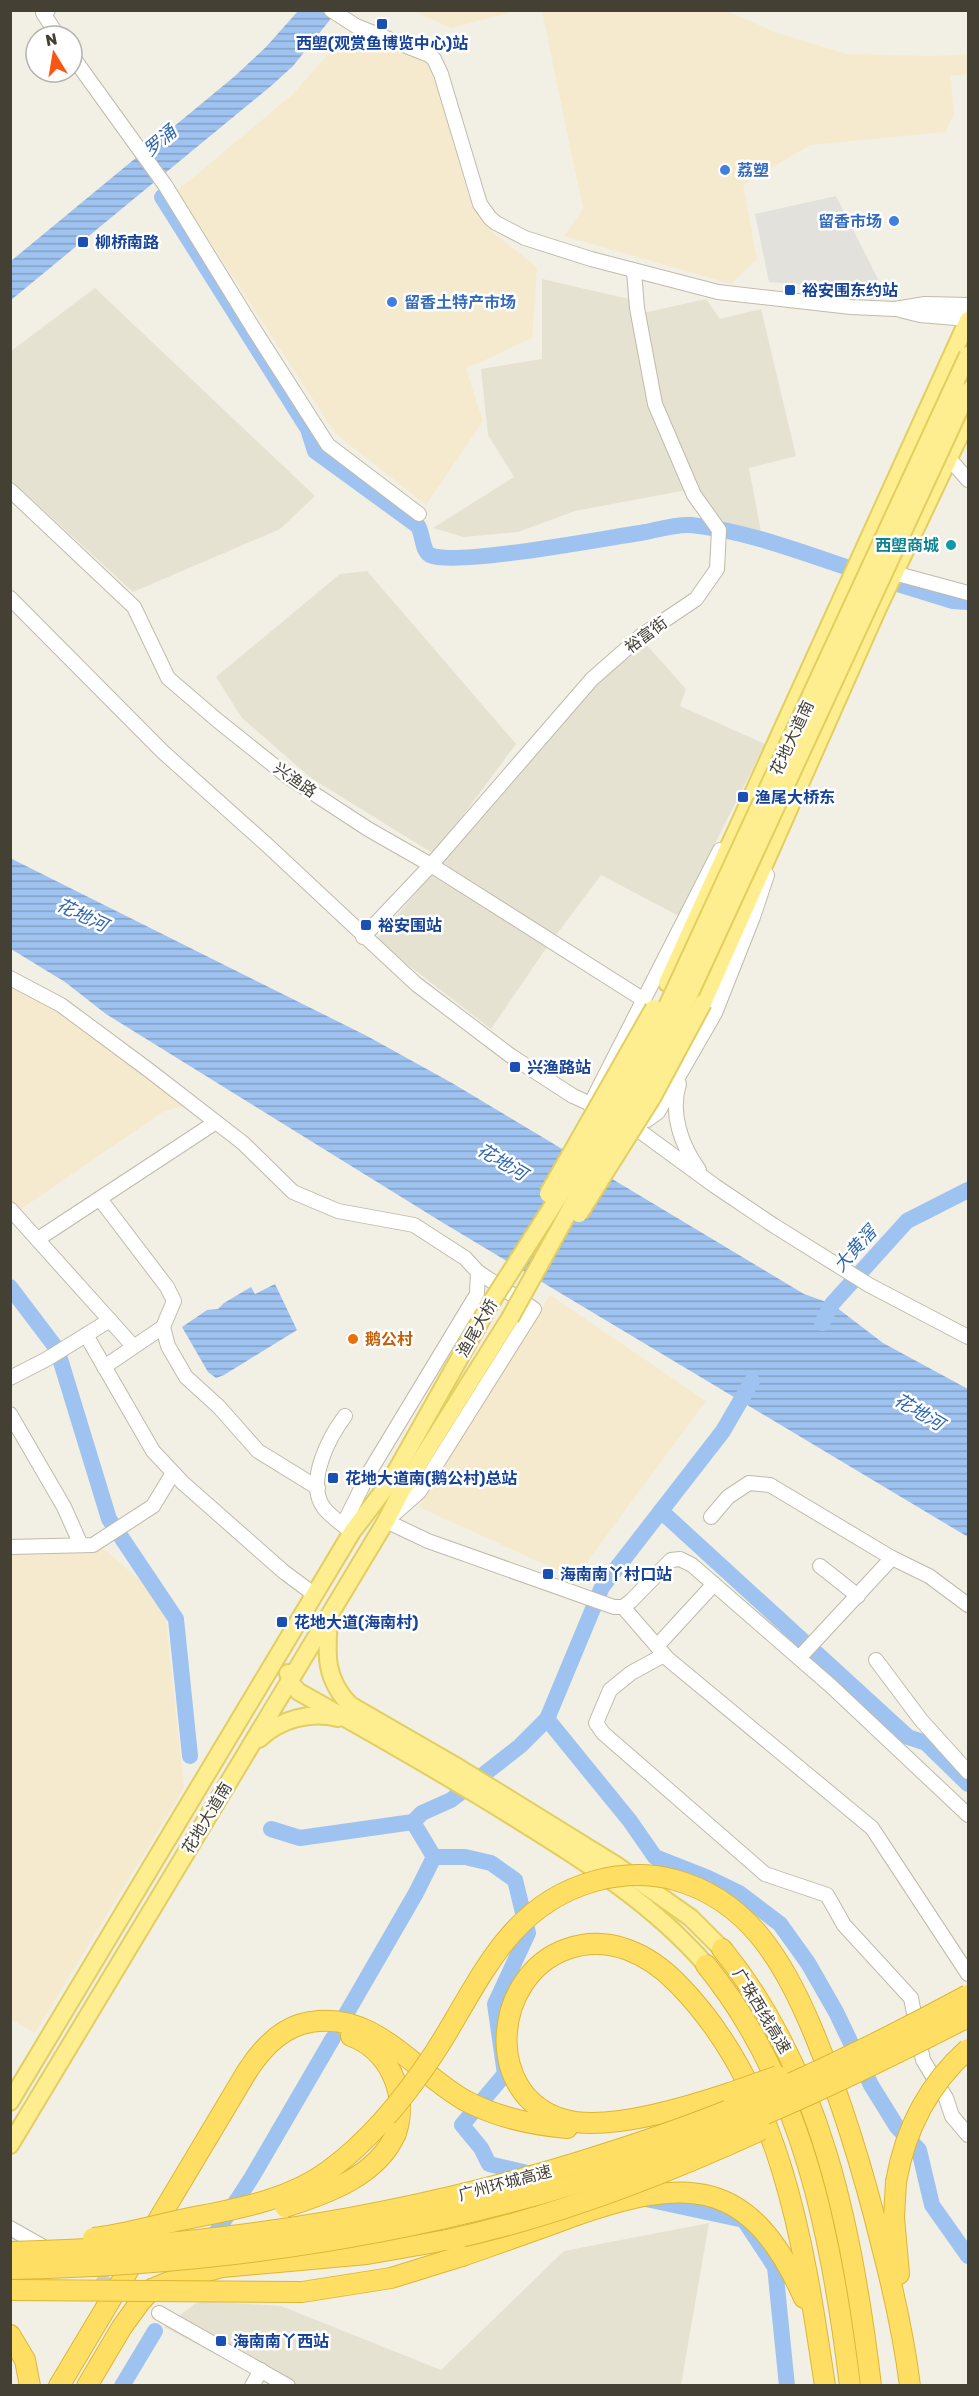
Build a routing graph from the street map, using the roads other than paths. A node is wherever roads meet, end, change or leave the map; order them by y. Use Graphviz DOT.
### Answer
graph roads {
  1 [pos="48,10"];
  2 [pos="333,12"];
  3 [pos="49,24"];
  4 [pos="84,73"];
  5 [pos="634,271"];
  6 [pos="969,305"];
  7 [pos="895,309"];
  8 [pos="969,320"];
  9 [pos="969,355"];
  10 [pos="969,391"];
  11 [pos="969,418"];
  12 [pos="912,444"];
  13 [pos="948,460"];
  14 [pos="969,480"];
  15 [pos="10,490"];
  16 [pos="419,514"];
  17 [pos="894,573"];
  18 [pos="969,593"];
  19 [pos="10,598"];
  20 [pos="739,820"];
  21 [pos="775,837"];
  22 [pos="431,865"];
  23 [pos="363,937"];
  24 [pos="10,978"];
  25 [pos="644,1000"];
  26 [pos="682,1071"];
  27 [pos="590,1105"];
  28 [pos="216,1122"];
  29 [pos="628,1122"];
  30 [pos="577,1182"];
  31 [pos="715,1186"];
  32 [pos="100,1198"];
  33 [pos="10,1209"];
  34 [pos="38,1239"];
  35 [pos="478,1272"];
  36 [pos="490,1304"];
  37 [pos="510,1318"];
  38 [pos="110,1320"];
  39 [pos="163,1326"];
  40 [pos="86,1335"];
  41 [pos="969,1337"];
  42 [pos="134,1346"];
  43 [pos="104,1367"];
  44 [pos="10,1378"];
  45 [pos="10,1414"];
  46 [pos="345,1416"];
  47 [pos="173,1473"];
  48 [pos="396,1486"];
  49 [pos="318,1488"];
  50 [pos="711,1517"];
  51 [pos="386,1521"];
  52 [pos="347,1528"];
  53 [pos="81,1545"];
  54 [pos="10,1547"];
  55 [pos="892,1558"];
  56 [pos="820,1566"];
  57 [pos="714,1584"];
  58 [pos="858,1596"];
  59 [pos="313,1598"];
  60 [pos="969,1605"];
  61 [pos="619,1607"];
  62 [pos="330,1614"];
  63 [pos="661,1650"];
  64 [pos="806,1651"];
  65 [pos="876,1660"];
  66 [pos="290,1680"];
  67 [pos="354,1725"];
  68 [pos="246,1753"];
  69 [pos="969,1772"];
  70 [pos="455,1774"];
  71 [pos="491,1795"];
  72 [pos="969,1815"];
  73 [pos="722,1948"];
  74 [pos="706,1965"];
  75 [pos="969,1974"];
  76 [pos="969,1995"];
  77 [pos="928,2017"];
  78 [pos="969,2018"];
  79 [pos="969,2049"];
  80 [pos="730,2093"];
  81 [pos="10,2102"];
  82 [pos="969,2135"];
  83 [pos="10,2145"];
  84 [pos="10,2229"];
  85 [pos="86,2239"];
  86 [pos="10,2244"];
  87 [pos="10,2252"];
  88 [pos="10,2269"];
  89 [pos="97,2278"];
  90 [pos="10,2290"];
  91 [pos="159,2313"];
  92 [pos="10,2335"];
  93 [pos="906,2354"];
  94 [pos="261,2370"];
  95 [pos="823,2376"];
  96 [pos="30,2385"];
  97 [pos="59,2385"];
  98 [pos="74,2385"];
  99 [pos="87,2385"];
  100 [pos="252,2385"];
  101 [pos="288,2385"];
  102 [pos="850,2385"];
  103 [pos="871,2385"];
  104 [pos="910,2385"];
  1 -- 3 [label="street"];
  2 -- 5 [label="street"];
  4 -- 16 [label="street"];
  5 -- 7 [label="street"];
  5 -- 22 [label="street, 裕富街"];
  6 -- 7 [label="street"];
  7 -- 8 [label="street"];
  8 -- 12 [label="main road, 花地大道南"];
  9 -- 30 [label="main road, 花地大道南, bridge"];
  10 -- 30 [label="main road, 花地大道南, bridge"];
  11 -- 13 [label="main road, 花地大道南"];
  12 -- 13 [label="street"];
  12 -- 20 [label="main road, 花地大道南"];
  13 -- 14 [label="street"];
  13 -- 17 [label="main road, 花地大道南"];
  15 -- 22 [label="street, 兴渔路"];
  17 -- 18 [label="street"];
  17 -- 21 [label="main road, 花地大道南"];
  19 -- 23 [label="street"];
  20 -- 25 [label="street, 花地大道南"];
  20 -- 36 [label="main road, bridge"];
  21 -- 26 [label="street, 花地大道南"];
  21 -- 37 [label="main road, bridge"];
  22 -- 23 [label="street, 裕富街"];
  22 -- 25 [label="street, 兴渔路"];
  23 -- 27 [label="street"];
  24 -- 28 [label="street"];
  25 -- 27 [label="street, 花地大道南"];
  26 -- 29 [label="street, 花地大道南"];
  26 -- 31 [label="street"];
  27 -- 29 [label="street"];
  28 -- 32 [label="street"];
  28 -- 35 [label="street"];
  29 -- 31 [label="street"];
  30 -- 36 [label="main road, 渔尾大桥, bridge"];
  30 -- 37 [label="main road, bridge"];
  31 -- 41 [label="street"];
  32 -- 34 [label="street"];
  32 -- 39 [label="street"];
  33 -- 34 [label="street"];
  34 -- 38 [label="street"];
  35 -- 51 [label="street"];
  35 -- 52 [label="street"];
  36 -- 48 [label="main road, 渔尾大桥"];
  37 -- 48 [label="main road"];
  38 -- 40 [label="street"];
  38 -- 42 [label="street"];
  39 -- 42 [label="street"];
  39 -- 49 [label="street"];
  40 -- 43 [label="street"];
  40 -- 44 [label="street"];
  42 -- 43 [label="street"];
  43 -- 47 [label="street"];
  45 -- 53 [label="street"];
  46 -- 49 [label="street"];
  47 -- 53 [label="street"];
  47 -- 59 [label="street"];
  48 -- 51 [label="main road, 花地大道南"];
  48 -- 52 [label="main road, 花地大道南"];
  49 -- 52 [label="street"];
  50 -- 55 [label="street"];
  51 -- 61 [label="street"];
  51 -- 62 [label="main road, 花地大道南"];
  52 -- 59 [label="main road, 花地大道南"];
  53 -- 54 [label="street"];
  55 -- 58 [label="street"];
  55 -- 60 [label="street"];
  56 -- 58 [label="street"];
  57 -- 61 [label="street"];
  57 -- 63 [label="street"];
  57 -- 64 [label="street"];
  58 -- 64 [label="street"];
  59 -- 62 [label="main road"];
  59 -- 66 [label="main road"];
  59 -- 81 [label="main road, 花地大道南"];
  61 -- 63 [label="street"];
  62 -- 66 [label="main road, 花地大道南"];
  62 -- 70 [label="main road"];
  63 -- 75 [label="street"];
  63 -- 82 [label="street"];
  64 -- 72 [label="street"];
  65 -- 69 [label="street"];
  66 -- 67 [label="main road"];
  66 -- 68 [label="main road, 花地大道南"];
  67 -- 68 [label="main road"];
  67 -- 70 [label="main road"];
  68 -- 83 [label="main road, 花地大道南"];
  70 -- 71 [label="main road, 广珠西线高速"];
  71 -- 73 [label="main road, 广珠西线高速"];
  71 -- 74 [label="main road, 广珠西线高速"];
  73 -- 103 [label="highway, 广珠西线高速"];
  74 -- 102 [label="highway, 广珠西线高速"];
  76 -- 77 [label="highway, 广州环城高速, bridge"];
  77 -- 80 [label="highway, bridge"];
  77 -- 87 [label="highway, 广州环城高速, bridge"];
  78 -- 88 [label="highway, 广州环城高速, bridge"];
  78 -- 99 [label="highway, bridge"];
  79 -- 93 [label="highway, bridge"];
  80 -- 95 [label="highway"];
  80 -- 97 [label="highway"];
  84 -- 89 [label="street"];
  85 -- 86 [label="highway"];
  85 -- 93 [label="highway, bridge"];
  85 -- 98 [label="highway, bridge"];
  90 -- 95 [label="highway, bridge"];
  91 -- 94 [label="street"];
  92 -- 96 [label="highway"];
  93 -- 104 [label="highway"];
  94 -- 100 [label="street"];
  94 -- 101 [label="street"];
}
